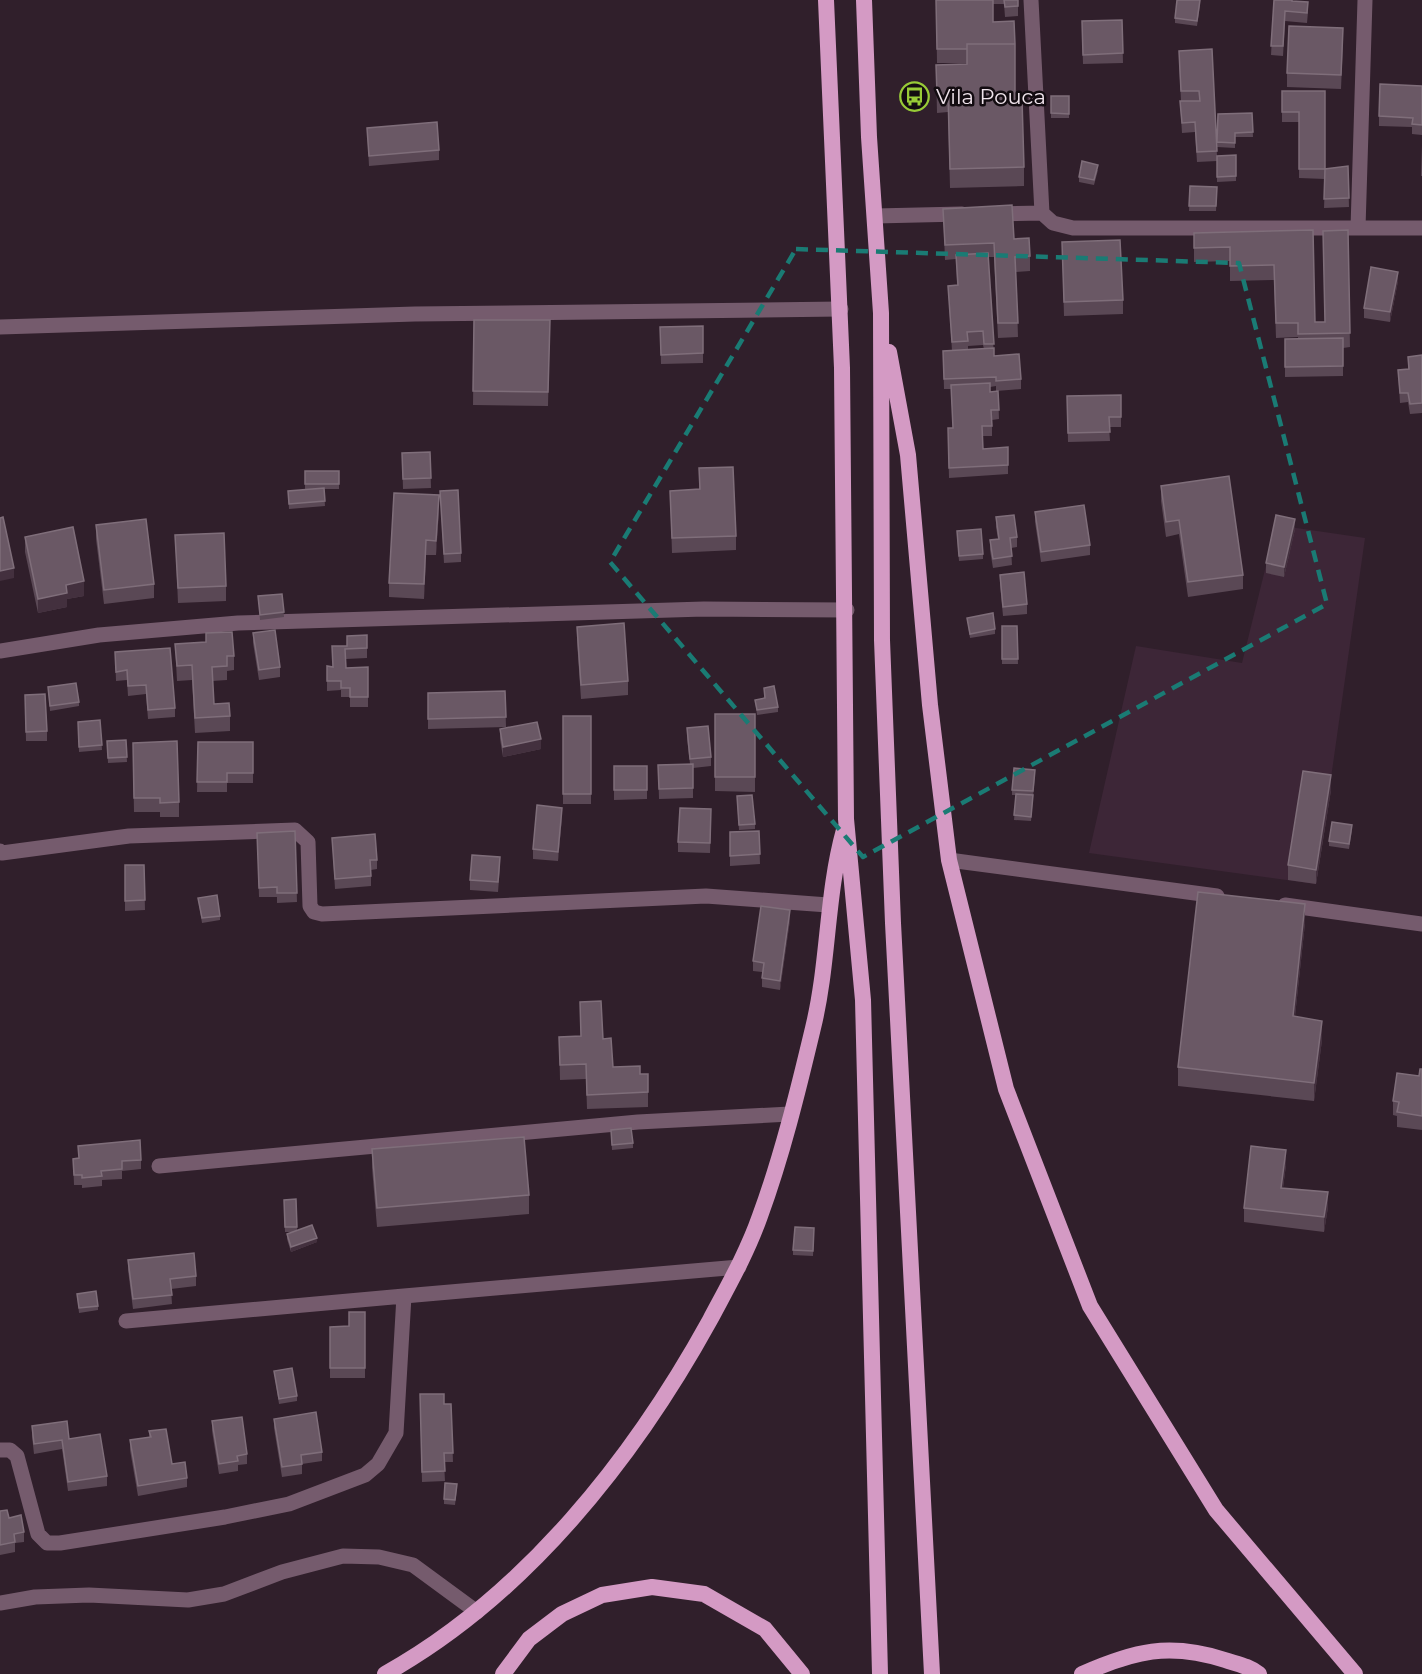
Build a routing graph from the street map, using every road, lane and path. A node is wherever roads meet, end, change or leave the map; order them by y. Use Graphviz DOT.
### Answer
graph roads {
  1 [pos="826,0"];
  2 [pos="864,0"];
  3 [pos="1031,0"];
  4 [pos="1365,0"];
  5 [pos="1042,213"];
  6 [pos="875,216"];
  7 [pos="1358,228"];
  8 [pos="1422,228"];
  9 [pos="841,309"];
  10 [pos="881,313"];
  11 [pos="0,327"];
  12 [pos="847,610"];
  13 [pos="0,651"];
  14 [pos="846,819"];
  15 [pos="0,851"];
  16 [pos="949,860"];
  17 [pos="1233,898"];
  18 [pos="1269,903"];
  19 [pos="828,905"];
  20 [pos="1422,924"];
  21 [pos="790,1114"];
  22 [pos="159,1166"];
  23 [pos="739,1267"];
  24 [pos="404,1296"];
  25 [pos="126,1321"];
  26 [pos="0,1450"];
  27 [pos="0,1603"];
  28 [pos="477,1612"];
  29 [pos="385,1674"];
  30 [pos="503,1674"];
  31 [pos="802,1674"];
  32 [pos="880,1674"];
  33 [pos="932,1674"];
  34 [pos="1082,1674"];
  35 [pos="1259,1674"];
  36 [pos="1355,1674"];
  1 -- 9 [label="highway"];
  2 -- 6 [label="highway"];
  3 -- 5 [label="street"];
  4 -- 7 [label="street"];
  5 -- 6 [label="street"];
  5 -- 7 [label="street"];
  6 -- 10 [label="highway"];
  7 -- 8 [label="street"];
  9 -- 11 [label="street"];
  9 -- 12 [label="highway"];
  10 -- 16 [label="highway"];
  10 -- 33 [label="highway"];
  12 -- 13 [label="street"];
  12 -- 14 [label="highway"];
  14 -- 19 [label="highway"];
  14 -- 32 [label="highway"];
  15 -- 19 [label="street"];
  16 -- 17 [label="street"];
  16 -- 36 [label="highway"];
  18 -- 20 [label="street"];
  19 -- 21 [label="highway"];
  21 -- 22 [label="street"];
  21 -- 23 [label="highway"];
  23 -- 24 [label="street"];
  23 -- 28 [label="highway"];
  24 -- 25 [label="street"];
  24 -- 26 [label="street"];
  27 -- 28 [label="street"];
  28 -- 29 [label="highway"];
  30 -- 31 [label="highway"];
  34 -- 35 [label="highway"];
}
